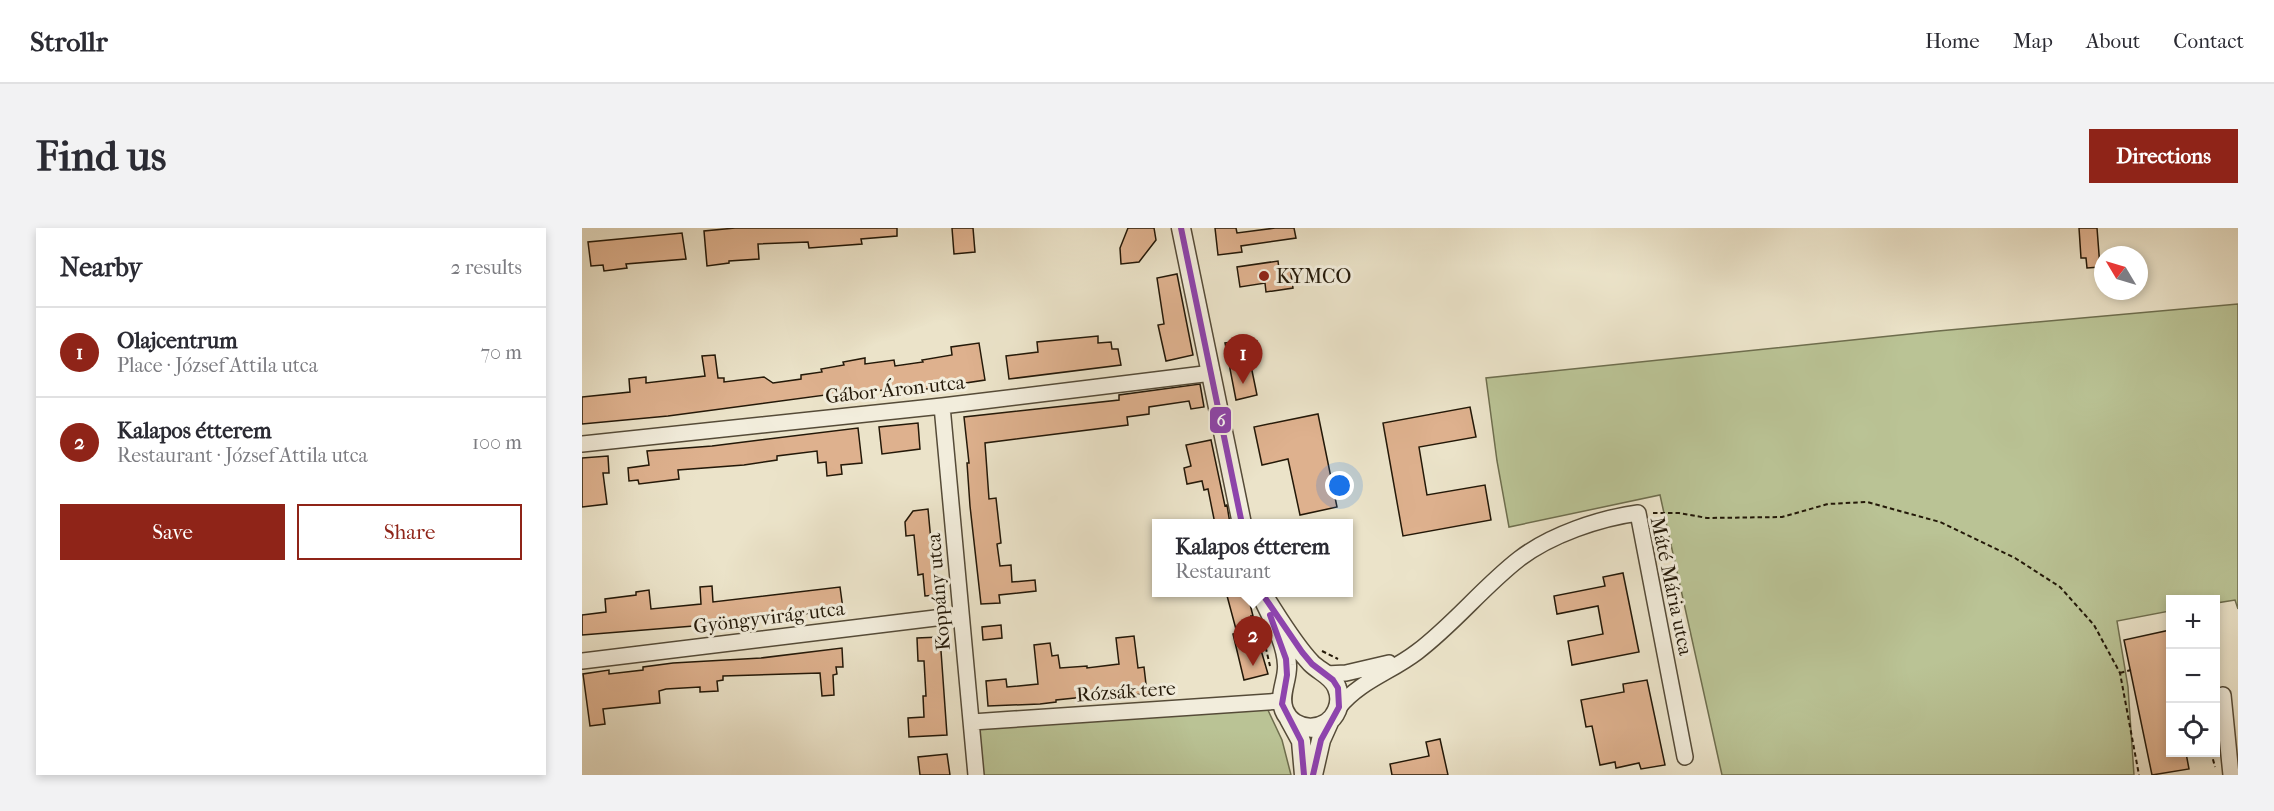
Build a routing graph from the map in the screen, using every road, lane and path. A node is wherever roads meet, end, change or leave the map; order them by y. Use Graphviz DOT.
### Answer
graph roads {
  1 [pos="1181,228"];
  2 [pos="1212,373"];
  3 [pos="942,406"];
  4 [pos="582,444"];
  5 [pos="1638,513"];
  6 [pos="1241,519"];
  7 [pos="1262,597"];
  8 [pos="1264,597"];
  9 [pos="960,615"];
  10 [pos="1412,656"];
  11 [pos="582,661"];
  12 [pos="2131,670"];
  13 [pos="1323,673"];
  14 [pos="2120,673"];
  15 [pos="2223,695"];
  16 [pos="1284,702"];
  17 [pos="1334,714"];
  18 [pos="972,722"];
  19 [pos="1685,757"];
  20 [pos="2212,757"];
  21 [pos="2215,768"];
  22 [pos="976,775"];
  23 [pos="1304,775"];
  24 [pos="1313,775"];
  25 [pos="2139,775"];
  26 [pos="2231,775"];
  1 -- 2 [label="street"];
  2 -- 3 [label="street, Gábor Áron utca"];
  2 -- 6 [label="street"];
  3 -- 4 [label="street, Gábor Áron utca"];
  3 -- 9 [label="street, Koppány utca"];
  5 -- 10 [label="street, Máté Mária utca"];
  5 -- 14 [label="path"];
  5 -- 19 [label="street, Máté Mária utca"];
  7 -- 16 [label="street"];
  8 -- 13 [label="street"];
  9 -- 11 [label="street, Gyöngyvirág utca"];
  9 -- 18 [label="street, Koppány utca"];
  10 -- 13 [label="street, Máté Mária utca"];
  10 -- 17 [label="street, Máté Mária utca"];
  12 -- 14 [label="path"];
  13 -- 16 [label="street"];
  13 -- 17 [label="street"];
  14 -- 25 [label="path"];
  15 -- 26 [label="street"];
  16 -- 17 [label="street"];
  16 -- 18 [label="street, Rózsák tere"];
  16 -- 23 [label="street"];
  17 -- 24 [label="street"];
  18 -- 22 [label="street, Koppány utca"];
  20 -- 21 [label="path"];
}
